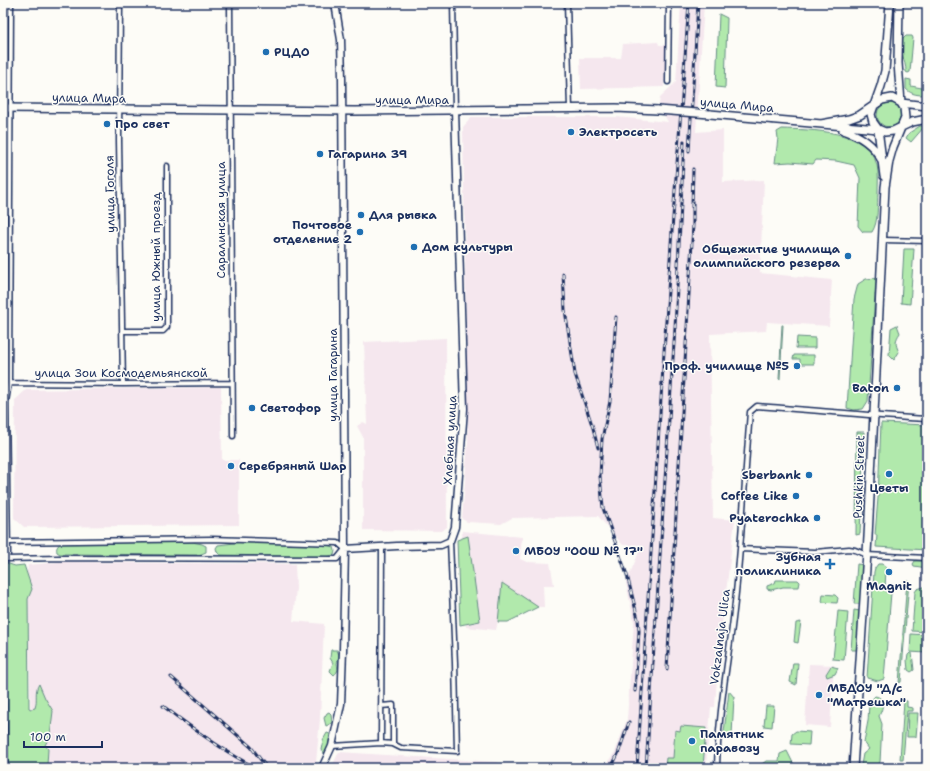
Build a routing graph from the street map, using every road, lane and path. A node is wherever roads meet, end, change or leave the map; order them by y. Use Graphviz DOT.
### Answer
graph roads {
  1 [pos="11,3"];
  2 [pos="120,3"];
  3 [pos="230,3"];
  4 [pos="335,3"];
  5 [pos="453,3"];
  6 [pos="567,3"];
  7 [pos="669,3"];
  8 [pos="890,3"];
  9 [pos="899,3"];
  10 [pos="668,82"];
  11 [pos="901,103"];
  12 [pos="874,106"];
  13 [pos="927,106"];
  14 [pos="6,108"];
  15 [pos="120,109"];
  16 [pos="570,109"];
  17 [pos="230,110"];
  18 [pos="455,110"];
  19 [pos="342,111"];
  20 [pos="927,119"];
  21 [pos="821,124"];
  22 [pos="900,127"];
  23 [pos="878,129"];
  24 [pos="882,163"];
  25 [pos="167,166"];
  26 [pos="885,187"];
  27 [pos="883,240"];
  28 [pos="927,241"];
  29 [pos="123,331"];
  30 [pos="9,383"];
  31 [pos="232,383"];
  32 [pos="124,384"];
  33 [pos="4,402"];
  34 [pos="873,416"];
  35 [pos="927,419"];
  36 [pos="233,436"];
  37 [pos="450,541"];
  38 [pos="8,542"];
  39 [pos="382,547"];
  40 [pos="345,549"];
  41 [pos="740,549"];
  42 [pos="867,555"];
  43 [pos="927,558"];
  44 [pos="4,560"];
  45 [pos="3,650"];
  46 [pos="381,706"];
  47 [pos="381,743"];
  48 [pos="393,744"];
  49 [pos="332,746"];
  50 [pos="4,757"];
  51 [pos="6,768"];
  52 [pos="322,768"];
  53 [pos="718,768"];
  54 [pos="853,768"];
  1 -- 14 [label="street"];
  2 -- 15 [label="street, улица Гоголя"];
  3 -- 17 [label="street, Саралинская улица"];
  4 -- 19 [label="street, улица Гагарина"];
  5 -- 18 [label="street, Хлебная улица"];
  6 -- 16 [label="street"];
  7 -- 10 [label="street"];
  8 -- 12 [label="main road"];
  9 -- 11 [label="main road"];
  11 -- 12 [label="main road"];
  11 -- 13 [label="main road"];
  11 -- 22 [label="main road"];
  12 -- 21 [label="main road"];
  12 -- 23 [label="main road"];
  14 -- 15 [label="main road, улица Мира"];
  14 -- 30 [label="street"];
  15 -- 17 [label="main road, улица Мира"];
  15 -- 29 [label="street, улица Гоголя"];
  16 -- 18 [label="main road, улица Мира"];
  16 -- 21 [label="main road, улица Мира, bridge"];
  17 -- 19 [label="main road, улица Мира"];
  17 -- 31 [label="street, Саралинская улица"];
  18 -- 19 [label="main road, улица Мира"];
  18 -- 37 [label="street, Хлебная улица"];
  19 -- 40 [label="street, улица Гагарина"];
  20 -- 22 [label="main road"];
  21 -- 23 [label="main road"];
  21 -- 24 [label="main road"];
  22 -- 23 [label="main road"];
  22 -- 26 [label="main road"];
  23 -- 24 [label="main road"];
  24 -- 26 [label="main road"];
  25 -- 29 [label="street, улица Южный проезд"];
  26 -- 27 [label="main road, Pushkin Street"];
  27 -- 28 [label="street"];
  27 -- 34 [label="main road, Pushkin Street"];
  29 -- 32 [label="street, улица Гоголя"];
  30 -- 32 [label="street, улица Зои Космодемьянской"];
  30 -- 33 [label="street"];
  31 -- 32 [label="street, улица Зои Космодемьянской"];
  31 -- 36 [label="street, Саралинская улица"];
  33 -- 38 [label="street"];
  34 -- 35 [label="street"];
  34 -- 41 [label="street, Vokzalnaja Ulica"];
  34 -- 42 [label="main road, Pushkin Street"];
  37 -- 39 [label="street"];
  37 -- 48 [label="street, Хлебная улица"];
  38 -- 40 [label="street"];
  38 -- 44 [label="street"];
  39 -- 40 [label="street"];
  39 -- 46 [label="street"];
  40 -- 44 [label="street"];
  40 -- 49 [label="street, улица Гагарина"];
  41 -- 42 [label="street"];
  41 -- 53 [label="street, Vokzalnaja Ulica"];
  42 -- 43 [label="street"];
  42 -- 54 [label="main road, Pushkin Street"];
  45 -- 50 [label="street"];
  46 -- 47 [label="street"];
  46 -- 48 [label="street"];
  47 -- 48 [label="street, Хлебная улица"];
  47 -- 49 [label="street, Хлебная улица"];
  49 -- 52 [label="street, улица Гагарина"];
  50 -- 51 [label="street"];
}
